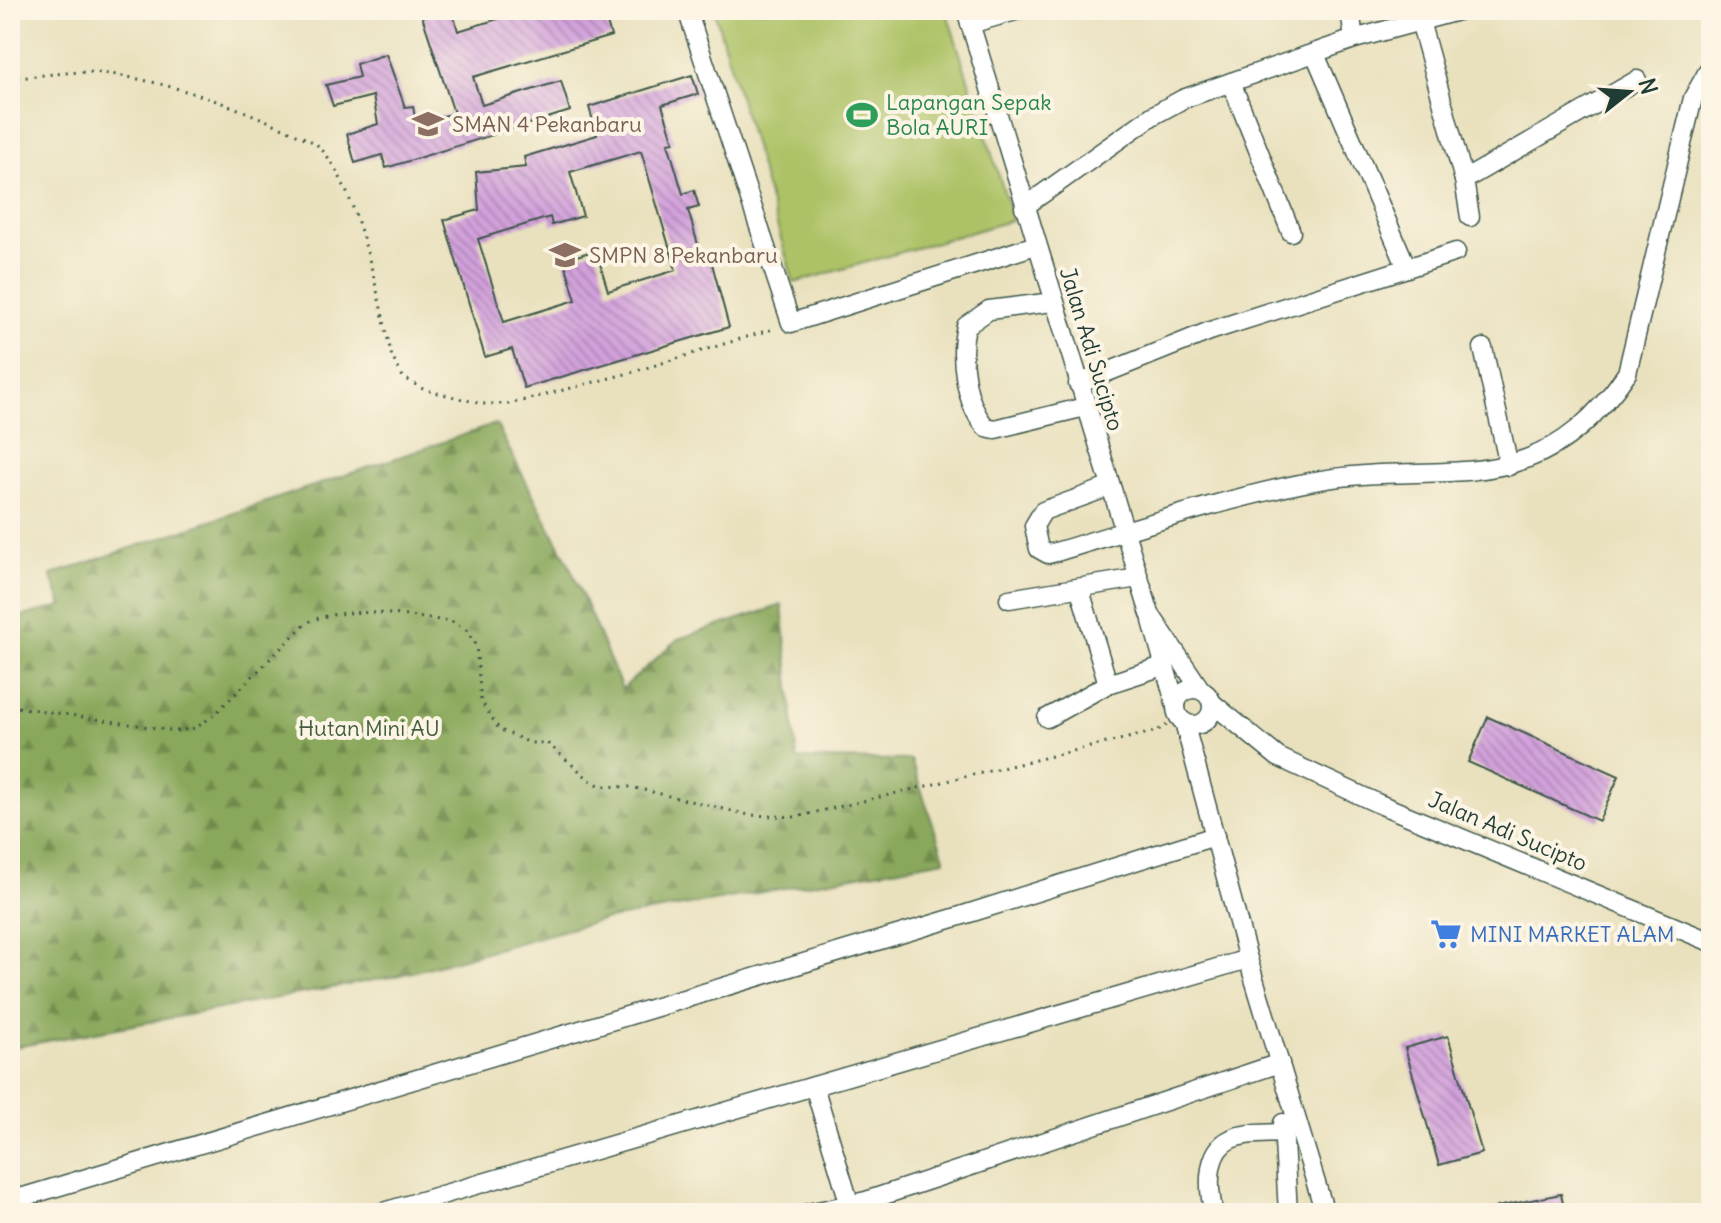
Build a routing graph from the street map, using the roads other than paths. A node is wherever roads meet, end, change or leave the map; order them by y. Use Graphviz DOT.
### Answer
graph roads {
  1 [pos="687,10"];
  2 [pos="1019,10"];
  3 [pos="1350,10"];
  4 [pos="1461,10"];
  5 [pos="968,17"];
  6 [pos="1420,21"];
  7 [pos="1354,39"];
  8 [pos="1315,54"];
  9 [pos="1711,66"];
  10 [pos="1637,80"];
  11 [pos="1231,82"];
  12 [pos="1464,180"];
  13 [pos="1024,207"];
  14 [pos="1470,217"];
  15 [pos="1291,232"];
  16 [pos="1036,245"];
  17 [pos="1456,252"];
  18 [pos="1407,268"];
  19 [pos="1053,302"];
  20 [pos="1483,348"];
  21 [pos="1078,384"];
  22 [pos="1085,407"];
  23 [pos="1509,466"];
  24 [pos="1109,487"];
  25 [pos="1124,532"];
  26 [pos="1138,578"];
  27 [pos="1080,590"];
  28 [pos="1009,599"];
  29 [pos="1150,614"];
  30 [pos="1163,666"];
  31 [pos="1108,684"];
  32 [pos="1207,696"];
  33 [pos="1179,714"];
  34 [pos="1047,718"];
  35 [pos="1215,836"];
  36 [pos="1711,942"];
  37 [pos="1248,959"];
  38 [pos="1280,1063"];
  39 [pos="814,1086"];
  40 [pos="1292,1107"];
  41 [pos="1281,1133"];
  42 [pos="10,1201"];
  43 [pos="861,1206"];
  44 [pos="380,1213"];
  45 [pos="808,1213"];
  46 [pos="1214,1213"];
  47 [pos="1288,1213"];
  48 [pos="1325,1213"];
  1 -- 16 [label="street"];
  2 -- 5 [label="street"];
  3 -- 7 [label="street"];
  4 -- 6 [label="street"];
  5 -- 13 [label="street, Jalan Adi Sucipto"];
  6 -- 7 [label="street"];
  6 -- 12 [label="street"];
  7 -- 8 [label="street"];
  8 -- 11 [label="street"];
  8 -- 18 [label="street"];
  9 -- 23 [label="street"];
  10 -- 12 [label="street"];
  11 -- 13 [label="street"];
  11 -- 15 [label="street"];
  12 -- 14 [label="street"];
  13 -- 16 [label="street, Jalan Adi Sucipto"];
  16 -- 19 [label="street, Jalan Adi Sucipto"];
  17 -- 18 [label="street"];
  18 -- 21 [label="street"];
  19 -- 21 [label="street, Jalan Adi Sucipto"];
  19 -- 22 [label="street"];
  20 -- 23 [label="street"];
  21 -- 22 [label="street, Jalan Adi Sucipto"];
  22 -- 24 [label="street, Jalan Adi Sucipto"];
  23 -- 25 [label="street"];
  24 -- 25 [label="street, Jalan Adi Sucipto"];
  24 -- 25 [label="street"];
  25 -- 26 [label="street, Jalan Adi Sucipto"];
  26 -- 27 [label="street"];
  26 -- 29 [label="street, Jalan Adi Sucipto"];
  27 -- 28 [label="street"];
  27 -- 31 [label="street"];
  29 -- 30 [label="street"];
  29 -- 32 [label="street, Jalan Adi Sucipto"];
  30 -- 31 [label="street"];
  30 -- 33 [label="street"];
  31 -- 34 [label="street"];
  32 -- 33 [label="street"];
  32 -- 33 [label="street"];
  32 -- 36 [label="street, Jalan Adi Sucipto"];
  33 -- 35 [label="street"];
  35 -- 37 [label="street"];
  35 -- 42 [label="street"];
  37 -- 38 [label="street"];
  37 -- 39 [label="street"];
  38 -- 40 [label="street"];
  38 -- 43 [label="street"];
  39 -- 43 [label="street"];
  39 -- 44 [label="street"];
  40 -- 41 [label="street"];
  40 -- 48 [label="street"];
  41 -- 46 [label="street"];
  41 -- 47 [label="street"];
  43 -- 45 [label="street"];
}
